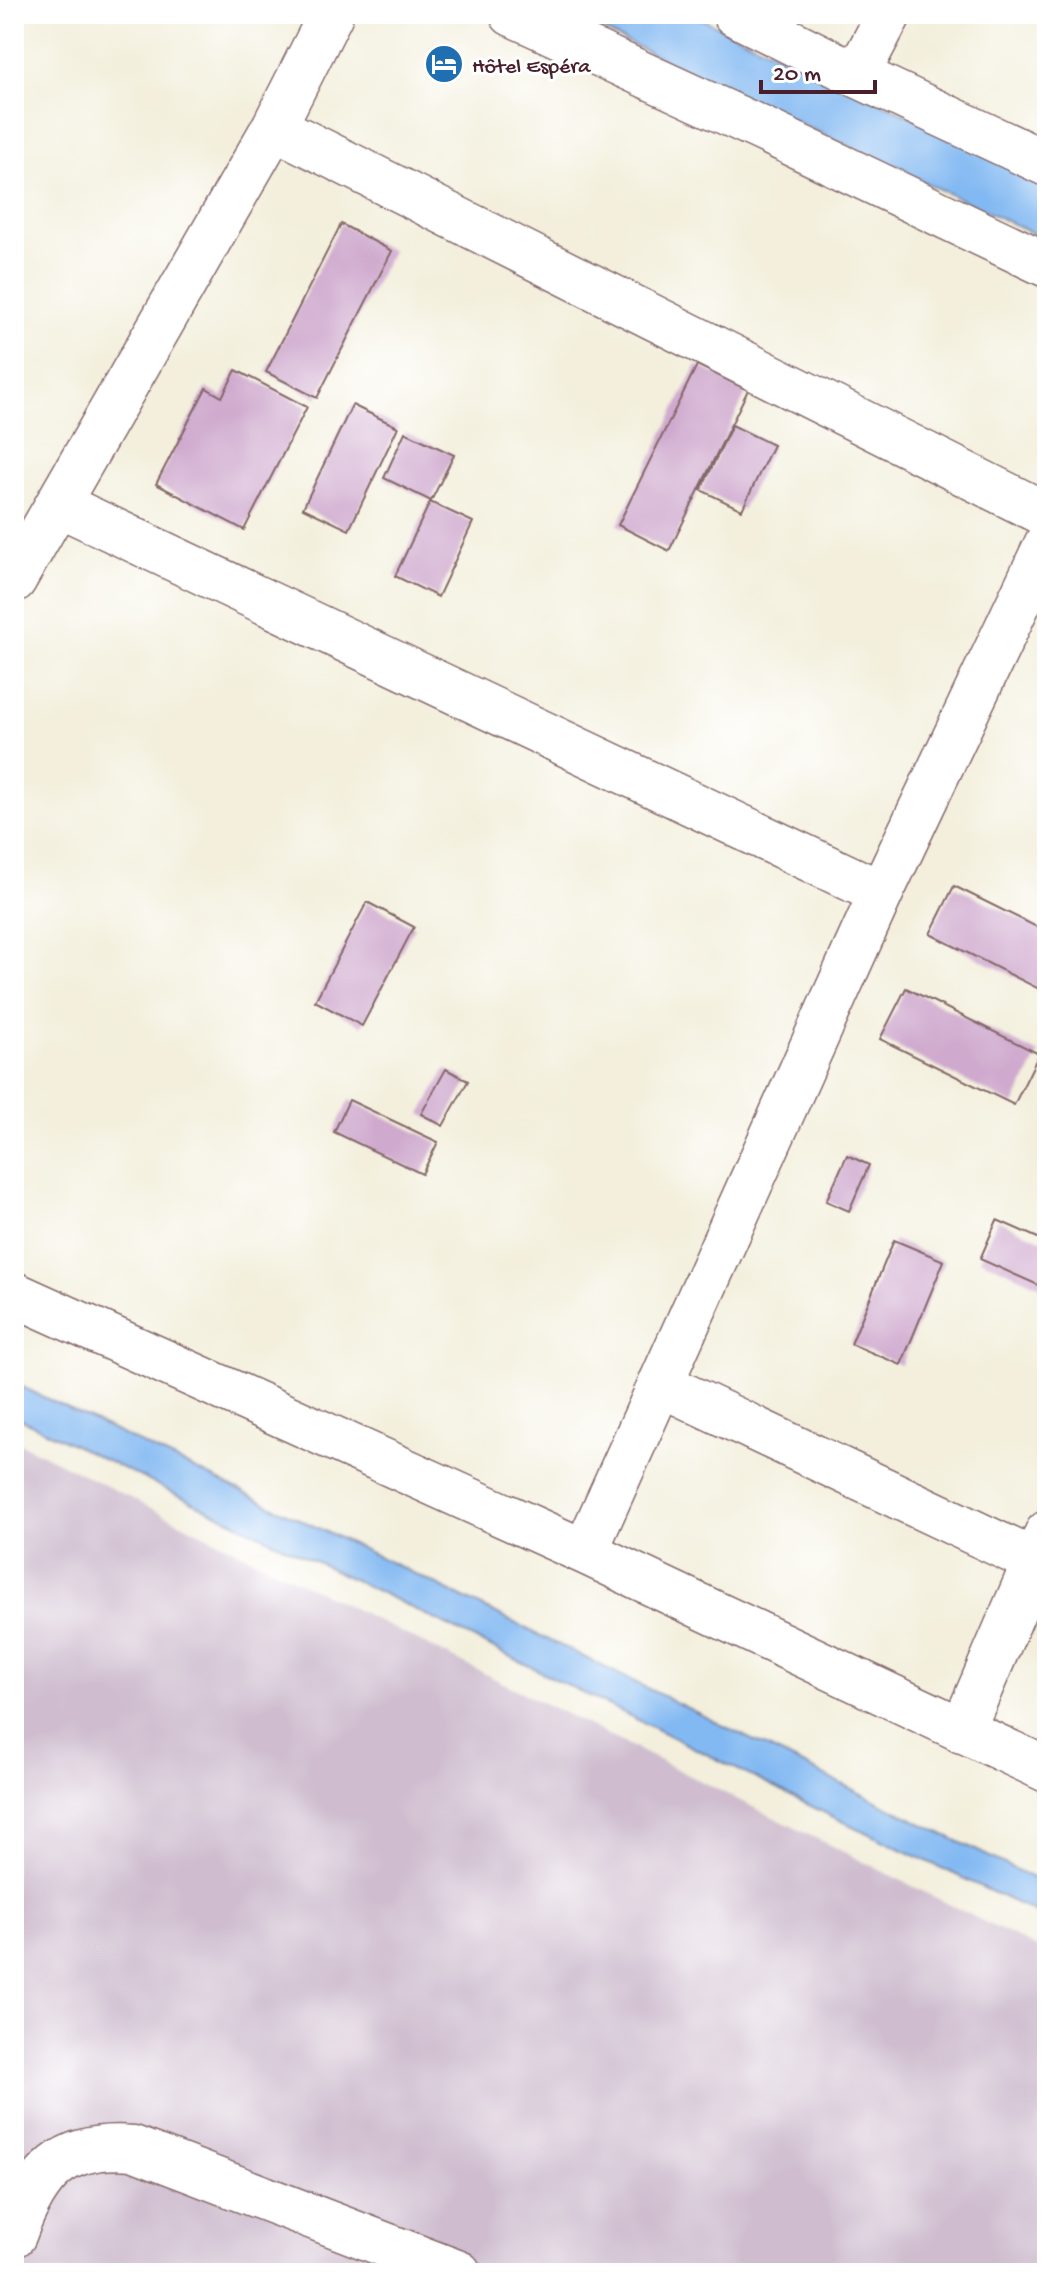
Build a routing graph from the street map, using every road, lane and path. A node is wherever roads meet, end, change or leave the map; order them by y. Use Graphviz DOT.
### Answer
graph roads {
  1 [pos="331,14"];
  2 [pos="512,14"];
  3 [pos="735,14"];
  4 [pos="889,14"];
  5 [pos="857,75"];
  6 [pos="274,127"];
  7 [pos="1047,164"];
  8 [pos="1047,265"];
  9 [pos="58,504"];
  10 [pos="1047,515"];
  11 [pos="1047,543"];
  12 [pos="14,580"];
  13 [pos="881,893"];
  14 [pos="14,1294"];
  15 [pos="660,1384"];
  16 [pos="585,1552"];
  17 [pos="1043,1554"];
  18 [pos="962,1731"];
  19 [pos="1047,1770"];
  20 [pos="14,2235"];
  21 [pos="459,2273"];
  1 -- 6 [label="street"];
  2 -- 8 [label="street"];
  3 -- 5 [label="street"];
  4 -- 5 [label="street"];
  5 -- 7 [label="street"];
  6 -- 9 [label="street"];
  6 -- 10 [label="street"];
  9 -- 12 [label="street"];
  9 -- 13 [label="street"];
  11 -- 13 [label="street"];
  13 -- 15 [label="street"];
  14 -- 16 [label="street"];
  15 -- 16 [label="street"];
  15 -- 17 [label="street"];
  16 -- 18 [label="street"];
  17 -- 18 [label="street"];
  18 -- 19 [label="street"];
  20 -- 21 [label="street"];
}
